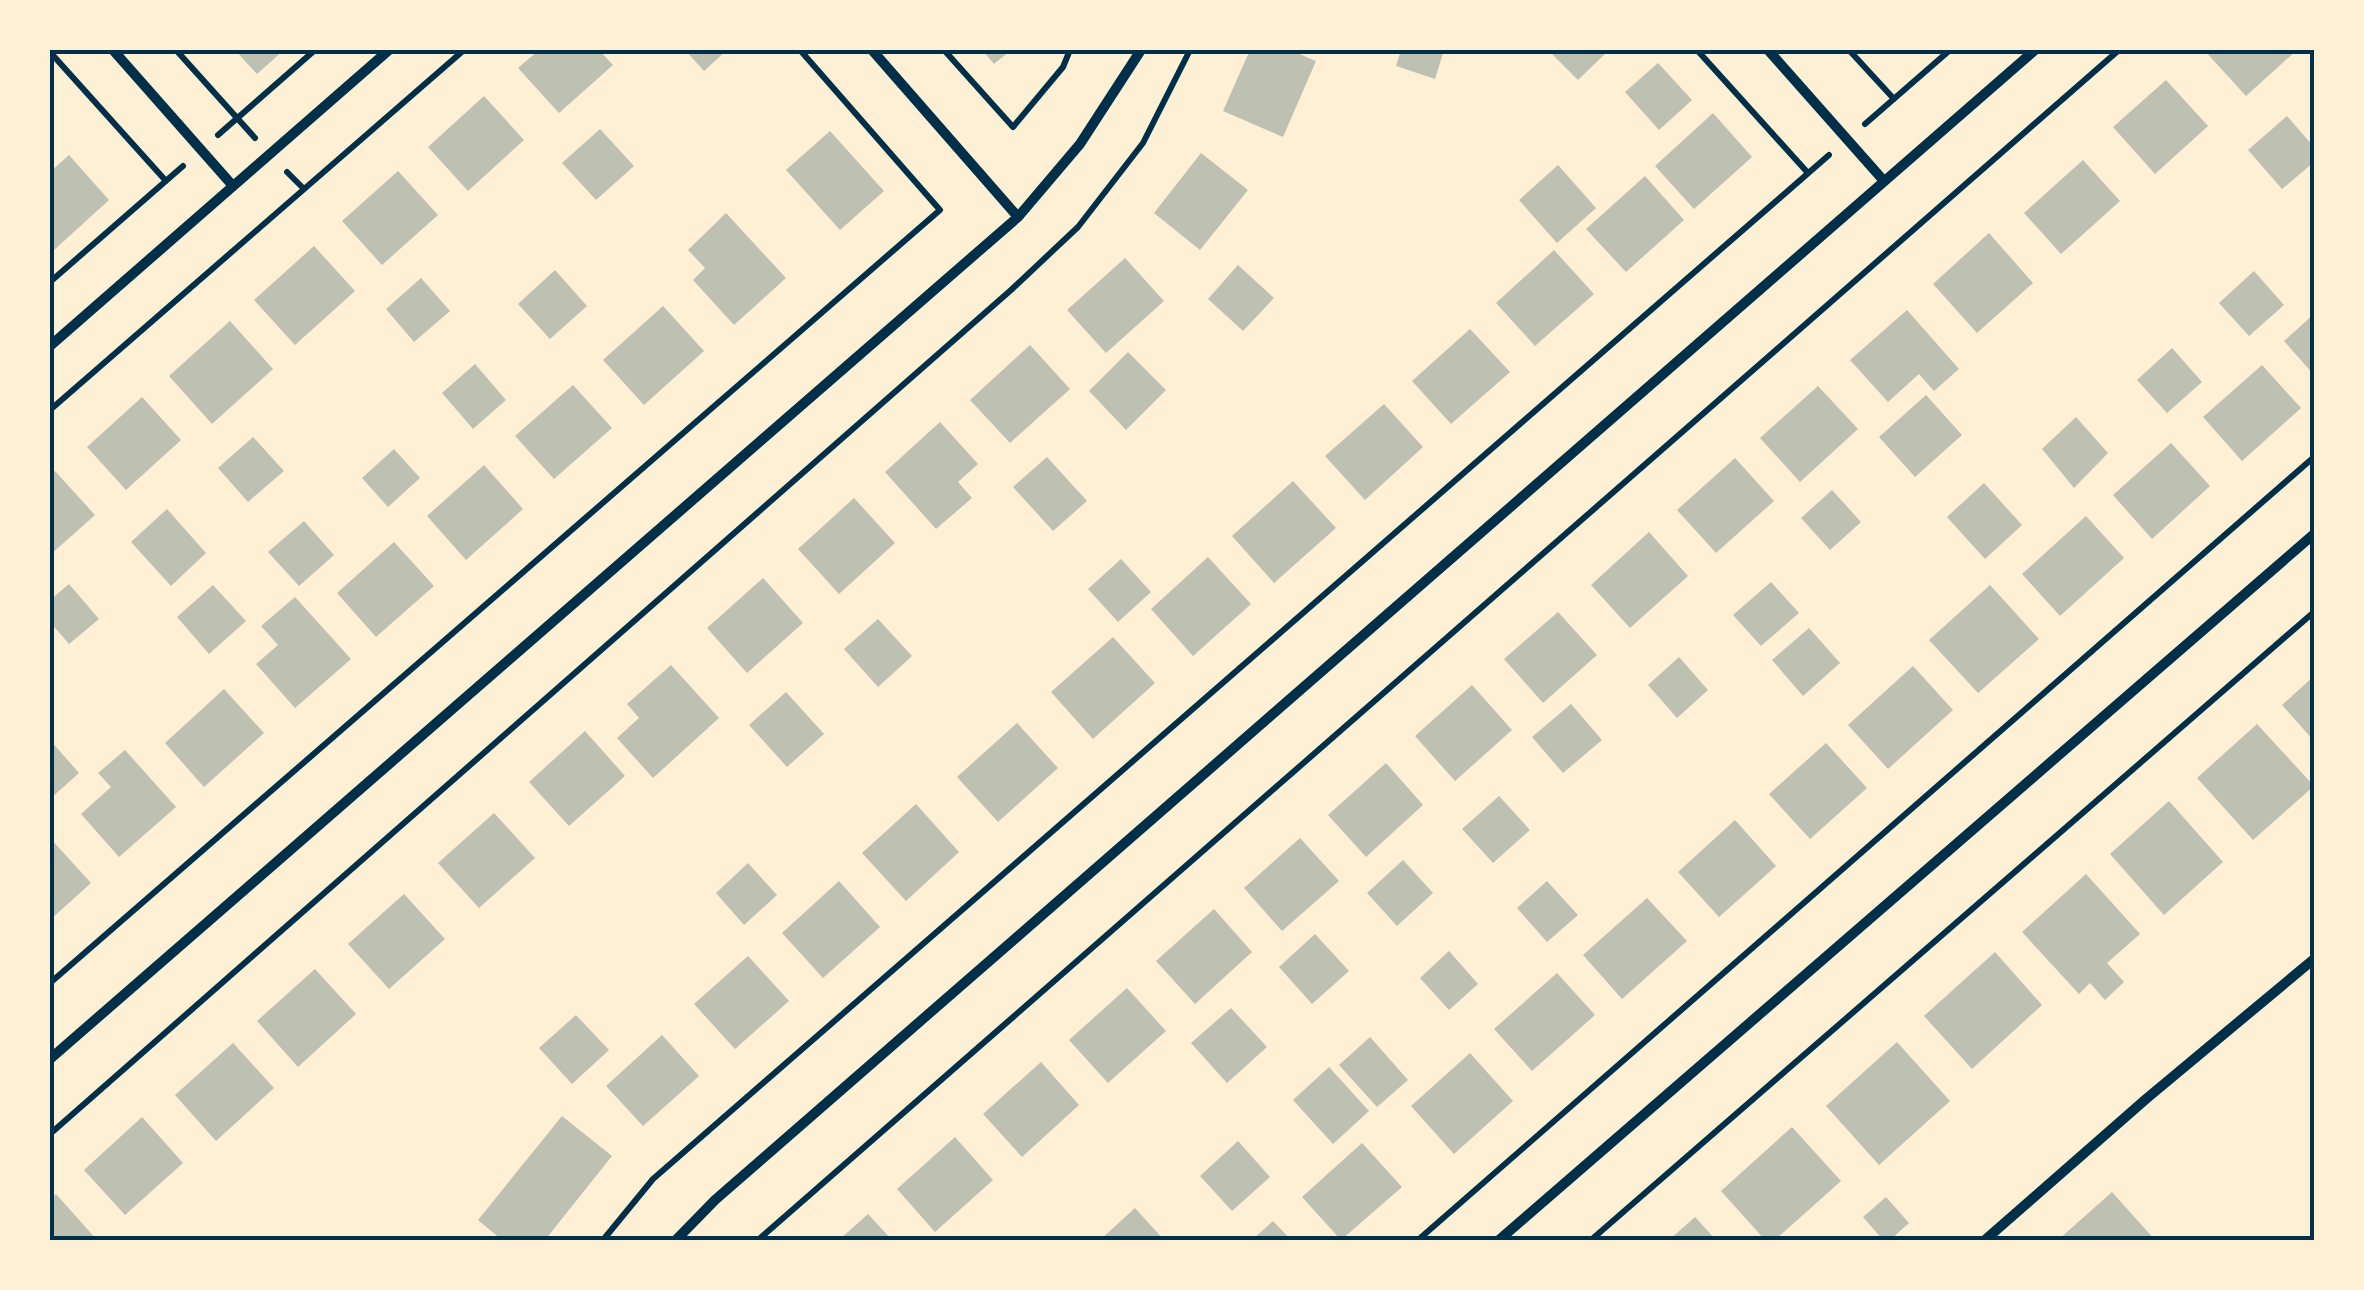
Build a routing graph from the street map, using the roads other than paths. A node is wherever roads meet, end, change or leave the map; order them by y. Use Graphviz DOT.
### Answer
graph roads {
  1 [pos="113,50"];
  2 [pos="389,50"];
  3 [pos="872,50"];
  4 [pos="1140,50"];
  5 [pos="1768,50"];
  6 [pos="2035,50"];
  7 [pos="1884,181"];
  8 [pos="233,186"];
  9 [pos="1018,217"];
  10 [pos="50,346"];
  11 [pos="2314,534"];
  12 [pos="2314,960"];
  13 [pos="50,1059"];
  14 [pos="676,1240"];
  15 [pos="1499,1240"];
  16 [pos="1986,1240"];
  1 -- 8 [label="street"];
  2 -- 8 [label="street"];
  3 -- 9 [label="street"];
  4 -- 9 [label="street"];
  5 -- 7 [label="street"];
  6 -- 7 [label="street"];
  7 -- 14 [label="street"];
  8 -- 10 [label="street"];
  9 -- 13 [label="street"];
  11 -- 15 [label="street"];
  12 -- 16 [label="street"];
}
